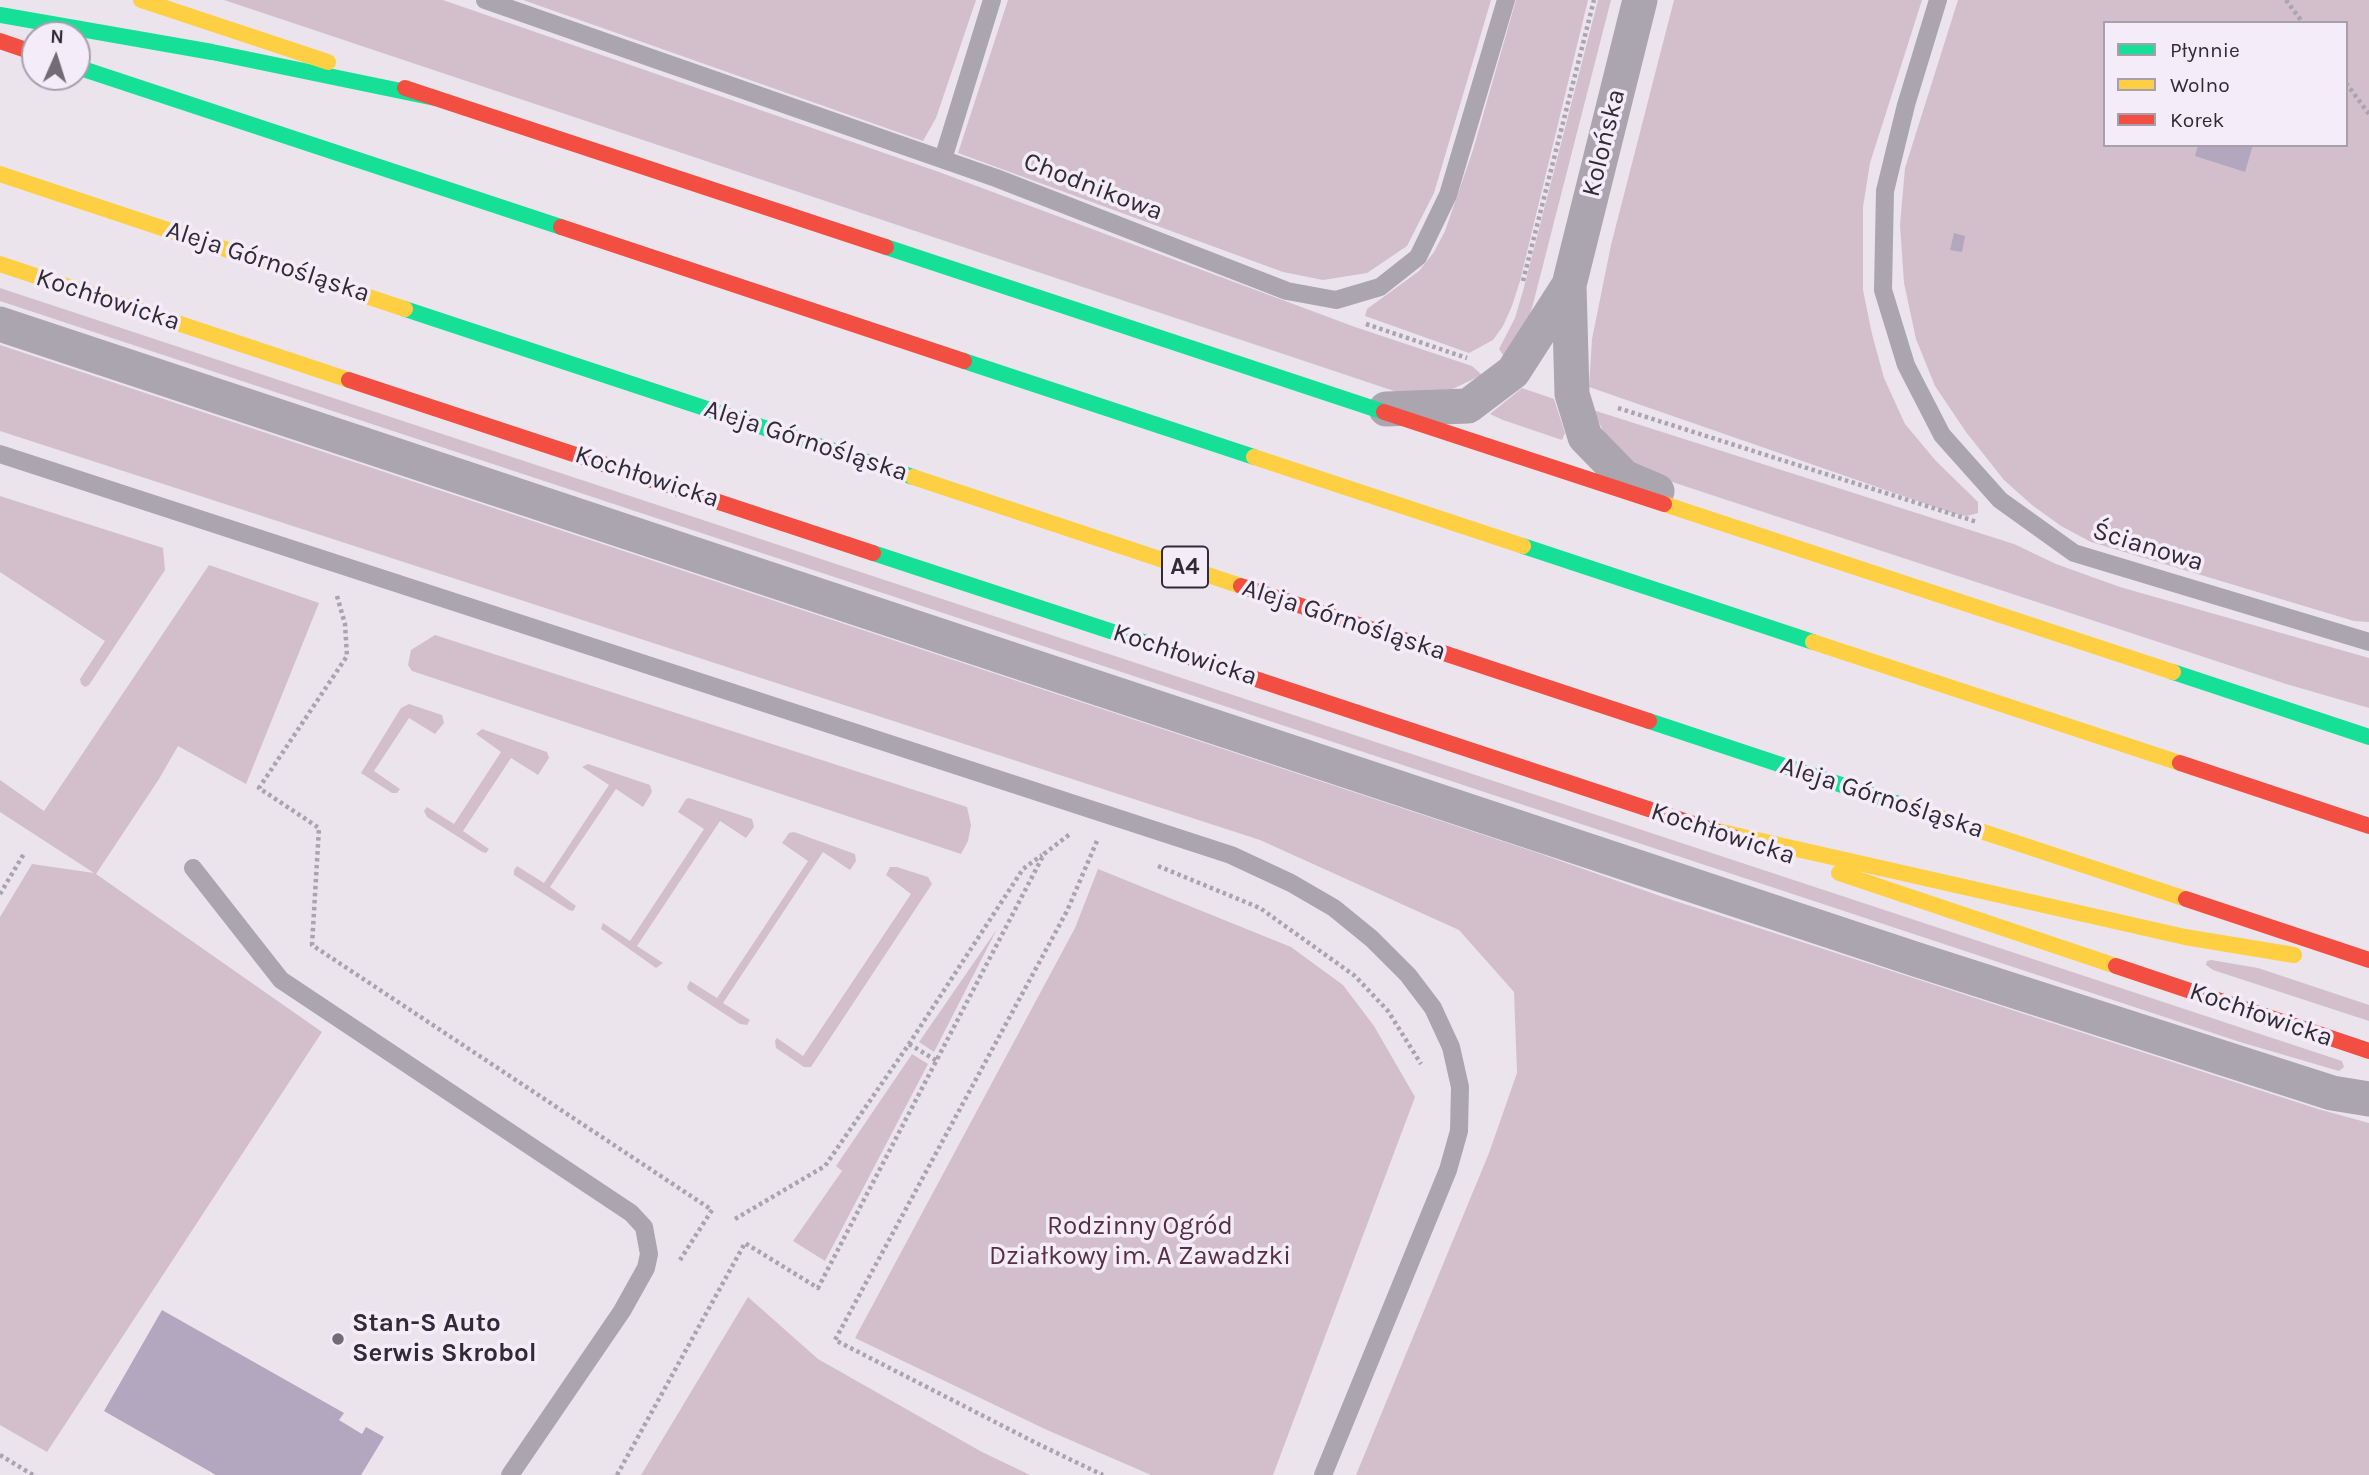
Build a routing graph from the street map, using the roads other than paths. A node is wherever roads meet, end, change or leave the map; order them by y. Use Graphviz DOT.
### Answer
graph roads {
  1 [pos="141,0"];
  2 [pos="485,0"];
  3 [pos="992,0"];
  4 [pos="1506,0"];
  5 [pos="1640,0"];
  6 [pos="1938,0"];
  7 [pos="0,15"];
  8 [pos="0,41"];
  9 [pos="21,48"];
  10 [pos="91,72"];
  11 [pos="435,98"];
  12 [pos="943,159"];
  13 [pos="0,174"];
  14 [pos="0,264"];
  15 [pos="1569,285"];
  16 [pos="0,324"];
  17 [pos="1378,410"];
  18 [pos="0,454"];
  19 [pos="1752,533"];
  20 [pos="2369,642"];
  21 [pos="2369,737"];
  22 [pos="2369,826"];
  23 [pos="1704,828"];
  24 [pos="193,868"];
  25 [pos="2369,960"];
  26 [pos="2369,968"];
  27 [pos="2369,1051"];
  28 [pos="2369,1099"];
  29 [pos="510,1475"];
  30 [pos="1323,1475"];
  1 -- 11 [label="main road"];
  2 -- 12 [label="lane, Chodnikowa"];
  3 -- 12 [label="lane"];
  4 -- 12 [label="lane, Chodnikowa"];
  5 -- 15 [label="street, Kolońska"];
  6 -- 20 [label="lane, Ścianowa"];
  7 -- 11 [label="main road"];
  8 -- 9 [label="main road"];
  10 -- 22 [label="main road"];
  11 -- 17 [label="main road"];
  13 -- 25 [label="main road, Aleja Górnośląska / A4"];
  14 -- 23 [label="main road, Kochłowicka"];
  15 -- 17 [label="street"];
  15 -- 19 [label="street"];
  16 -- 28 [label="street"];
  17 -- 19 [label="main road"];
  18 -- 30 [label="lane"];
  19 -- 21 [label="main road"];
  23 -- 26 [label="main road"];
  23 -- 27 [label="main road, Kochłowicka"];
  24 -- 29 [label="lane"];
}
